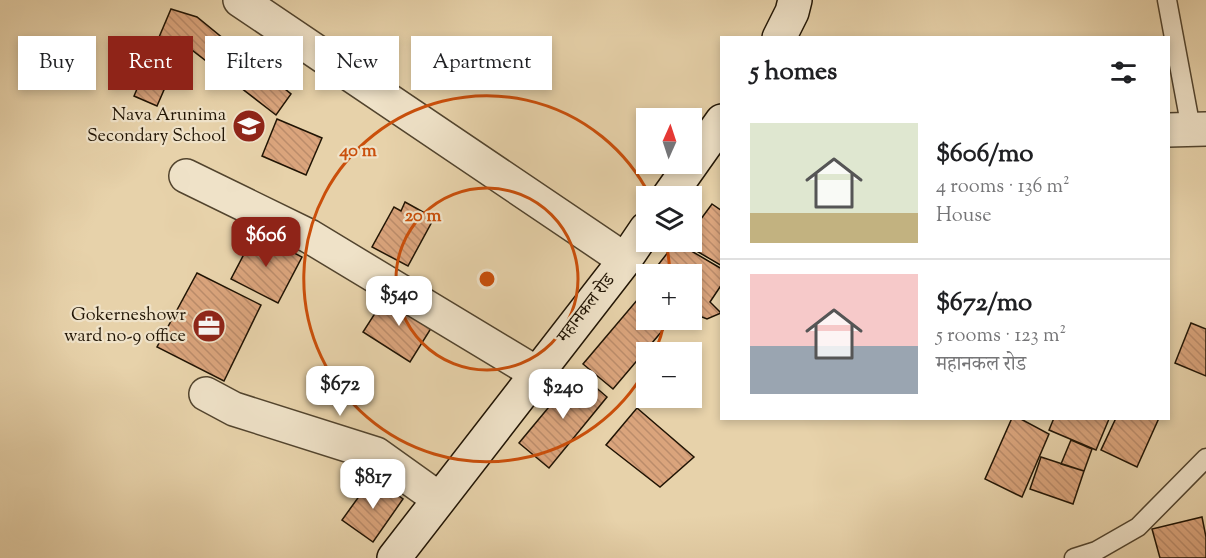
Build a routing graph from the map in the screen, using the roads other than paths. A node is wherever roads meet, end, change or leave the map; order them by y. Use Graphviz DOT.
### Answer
graph roads {
  1 [pos="240,0"];
  2 [pos="795,0"];
  3 [pos="1167,0"];
  4 [pos="780,36"];
  5 [pos="720,124"];
  6 [pos="1188,130"];
  7 [pos="186,176"];
  8 [pos="676,186"];
  9 [pos="636,244"];
  10 [pos="625,260"];
  11 [pos="536,373"];
  12 [pos="206,393"];
  13 [pos="1206,458"];
  14 [pos="440,499"];
  15 [pos="394,558"];
  16 [pos="1074,558"];
  1 -- 10 [label="street"];
  2 -- 4 [label="street"];
  3 -- 6 [label="lane"];
  5 -- 8 [label="street"];
  7 -- 11 [label="street"];
  9 -- 10 [label="street, महानकल रोड"];
  10 -- 11 [label="street, महानकल रोड"];
  11 -- 14 [label="street, महानकल रोड"];
  12 -- 14 [label="street"];
  13 -- 16 [label="lane"];
  14 -- 15 [label="street, महानकल रोड"];
}
